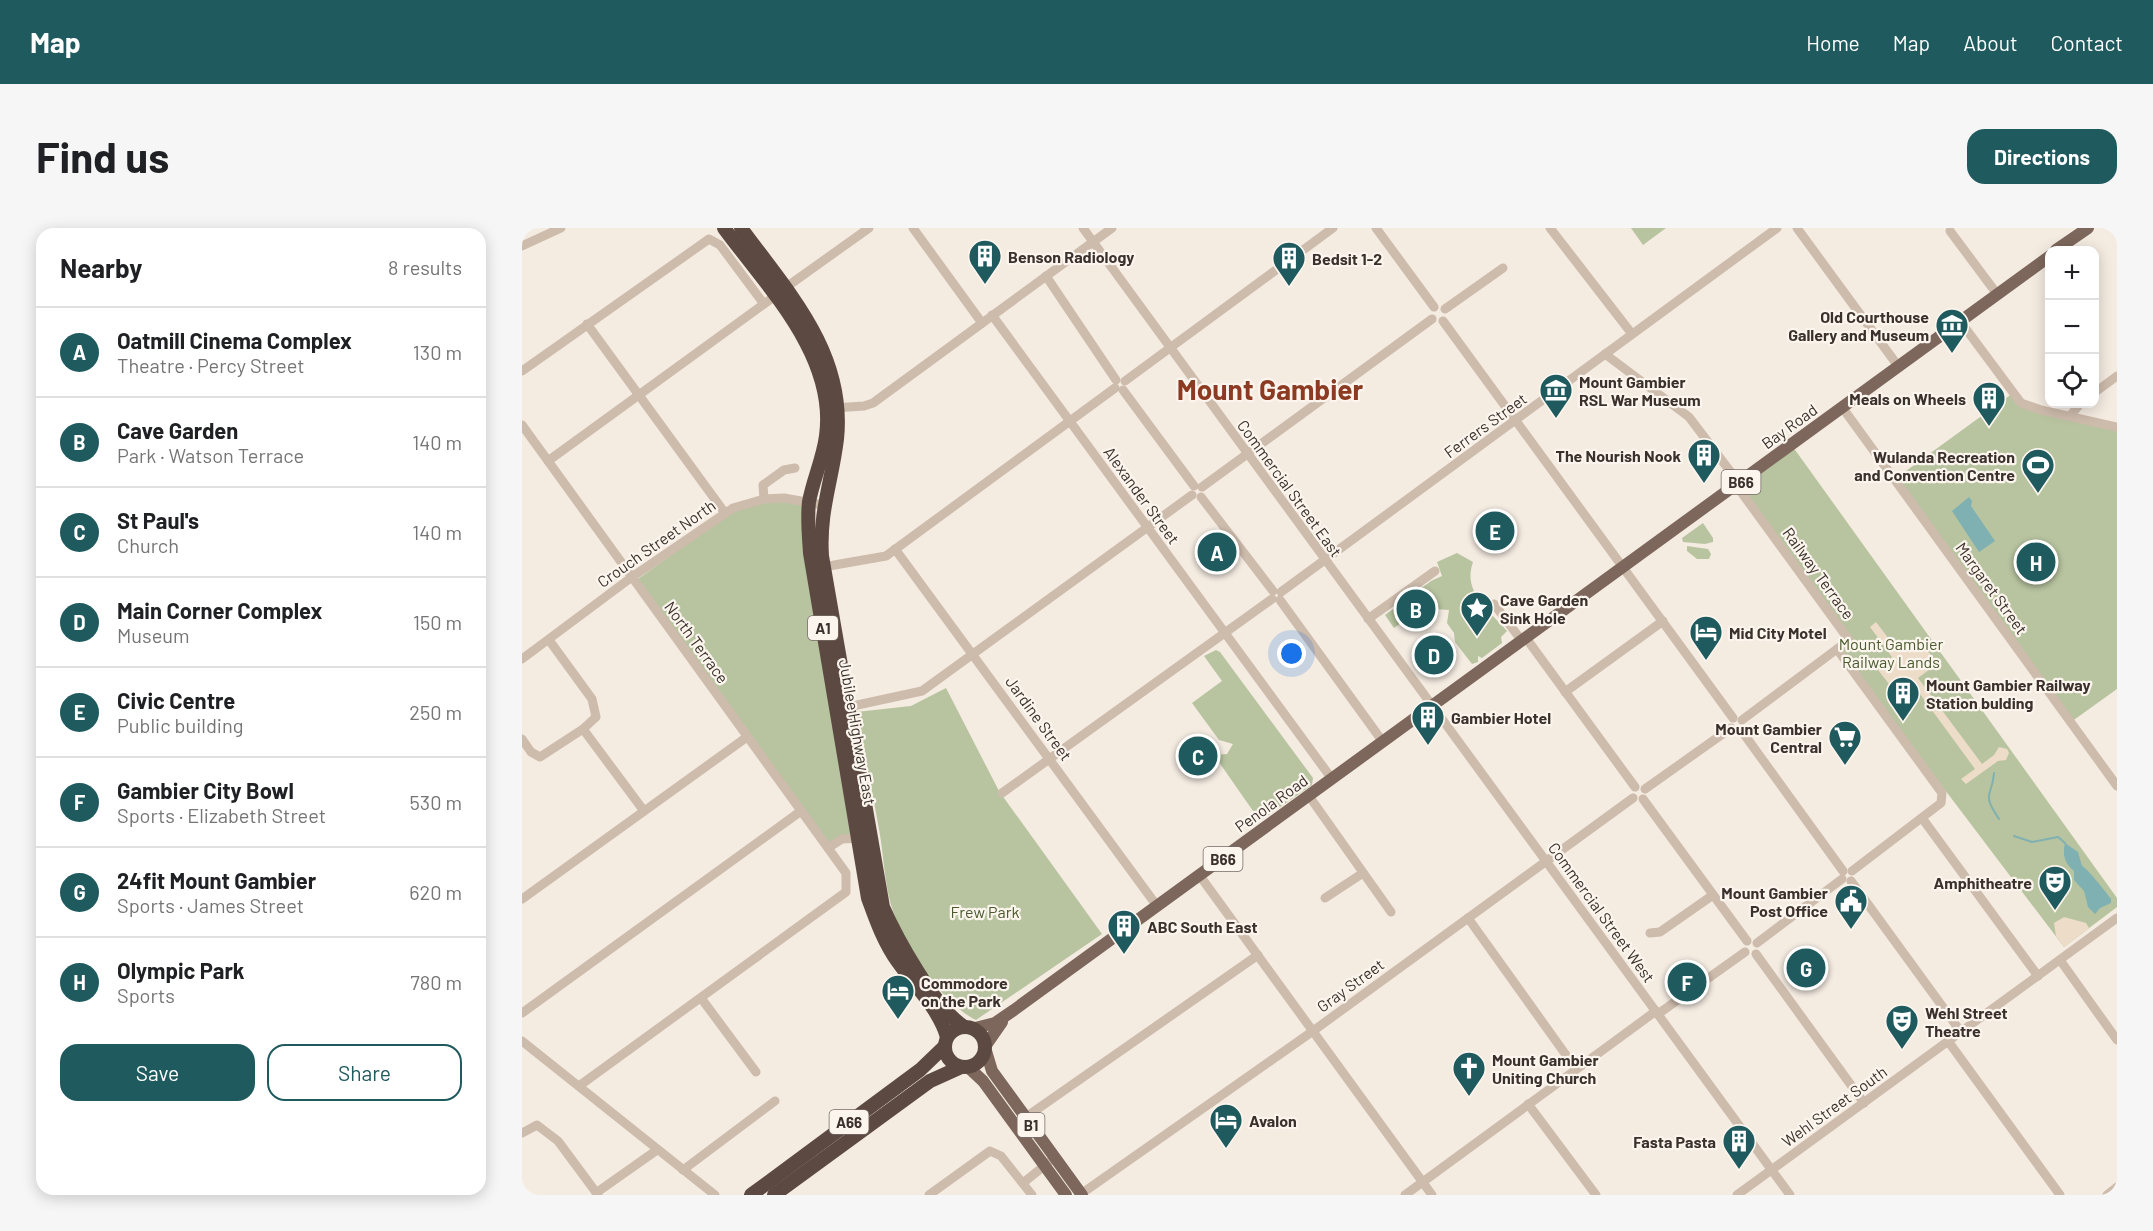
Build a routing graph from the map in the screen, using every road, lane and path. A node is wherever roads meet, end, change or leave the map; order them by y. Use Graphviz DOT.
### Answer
graph roads {
  1 [pos="561,228"];
  2 [pos="724,228"];
  3 [pos="741,228"];
  4 [pos="869,228"];
  5 [pos="913,228"];
  6 [pos="1083,228"];
  7 [pos="1112,228"];
  8 [pos="1333,228"];
  9 [pos="1376,228"];
  10 [pos="1550,228"];
  11 [pos="1778,228"];
  12 [pos="1787,228"];
  13 [pos="1796,228"];
  14 [pos="2088,228"];
  15 [pos="1950,231"];
  16 [pos="1093,242"];
  17 [pos="522,246"];
  18 [pos="2062,246"];
  19 [pos="2045,259"];
  20 [pos="1503,268"];
  21 [pos="1046,276"];
  22 [pos="1997,294"];
  23 [pos="774,296"];
  24 [pos="1434,307"];
  25 [pos="1445,309"];
  26 [pos="992,315"];
  27 [pos="1432,319"];
  28 [pos="1443,321"];
  29 [pos="1960,321"];
  30 [pos="982,322"];
  31 [pos="587,324"];
  32 [pos="1632,334"];
  33 [pos="1169,349"];
  34 [pos="1605,354"];
  35 [pos="1898,366"];
  36 [pos="522,371"];
  37 [pos="2117,376"];
  38 [pos="1120,385"];
  39 [pos="2099,389"];
  40 [pos="639,395"];
  41 [pos="1842,407"];
  42 [pos="834,408"];
  43 [pos="2077,408"];
  44 [pos="2070,416"];
  45 [pos="1516,421"];
  46 [pos="1071,422"];
  47 [pos="522,425"];
  48 [pos="2117,427"];
  49 [pos="1247,454"];
  50 [pos="548,461"];
  51 [pos="795,468"];
  52 [pos="1738,484"];
  53 [pos="1197,491"];
  54 [pos="764,499"];
  55 [pos="816,504"];
  56 [pos="725,513"];
  57 [pos="1148,528"];
  58 [pos="895,549"];
  59 [pos="1324,560"];
  60 [pos="824,567"];
  61 [pos="1624,567"];
  62 [pos="1435,571"];
  63 [pos="632,577"];
  64 [pos="1276,595"];
  65 [pos="1494,604"];
  66 [pos="1368,619"];
  67 [pos="1663,621"];
  68 [pos="1225,634"];
  69 [pos="549,640"];
  70 [pos="1524,640"];
  71 [pos="1837,649"];
  72 [pos="973,654"];
  73 [pos="522,659"];
  74 [pos="1565,692"];
  75 [pos="848,707"];
  76 [pos="1431,707"];
  77 [pos="1737,724"];
  78 [pos="583,729"];
  79 [pos="747,737"];
  80 [pos="522,739"];
  81 [pos="1383,742"];
  82 [pos="1050,759"];
  83 [pos="855,779"];
  84 [pos="1332,779"];
  85 [pos="2117,786"];
  86 [pos="1002,793"];
  87 [pos="1639,793"];
  88 [pos="1309,796"];
  89 [pos="644,811"];
  90 [pos="801,811"];
  91 [pos="1922,818"];
  92 [pos="859,838"];
  93 [pos="828,848"];
  94 [pos="1546,861"];
  95 [pos="1363,873"];
  96 [pos="1200,876"];
  97 [pos="1847,876"];
  98 [pos="1713,895"];
  99 [pos="874,896"];
  100 [pos="522,898"];
  101 [pos="1325,898"];
  102 [pos="1157,906"];
  103 [pos="1391,912"];
  104 [pos="1468,918"];
  105 [pos="2117,918"];
  106 [pos="1650,933"];
  107 [pos="1746,941"];
  108 [pos="1757,943"];
  109 [pos="1745,952"];
  110 [pos="1756,954"];
  111 [pos="1258,955"];
  112 [pos="2060,960"];
  113 [pos="2038,976"];
  114 [pos="701,998"];
  115 [pos="1014,1010"];
  116 [pos="522,1013"];
  117 [pos="1657,1013"];
  118 [pos="969,1027"];
  119 [pos="1313,1031"];
  120 [pos="1961,1032"];
  121 [pos="2117,1040"];
  122 [pos="522,1041"];
  123 [pos="1948,1041"];
  124 [pos="946,1042"];
  125 [pos="986,1048"];
  126 [pos="964,1067"];
  127 [pos="1576,1069"];
  128 [pos="756,1072"];
  129 [pos="579,1086"];
  130 [pos="775,1101"];
  131 [pos="1864,1103"];
  132 [pos="1528,1104"];
  133 [pos="1026,1117"];
  134 [pos="522,1133"];
  135 [pos="657,1150"];
  136 [pos="1054,1157"];
  137 [pos="1044,1166"];
  138 [pos="683,1170"];
  139 [pos="1771,1170"];
  140 [pos="1423,1182"];
  141 [pos="1023,1183"];
  142 [pos="2117,1187"];
  143 [pos="597,1194"];
  144 [pos="1082,1194"];
  145 [pos="715,1195"];
  146 [pos="751,1195"];
  147 [pos="774,1195"];
  148 [pos="929,1195"];
  149 [pos="1032,1195"];
  150 [pos="1066,1195"];
  151 [pos="1405,1195"];
  152 [pos="1432,1195"];
  153 [pos="1596,1195"];
  154 [pos="1737,1195"];
  155 [pos="1790,1195"];
  156 [pos="2060,1195"];
  157 [pos="2107,1195"];
  1 -- 17 [label="street"];
  2 -- 23 [label="highway, Jubilee Highway East / A1"];
  3 -- 23 [label="highway, Jubilee Highway East / A1"];
  4 -- 23 [label="street"];
  5 -- 30 [label="street"];
  6 -- 16 [label="street, Commercial Street East"];
  7 -- 16 [label="street"];
  8 -- 33 [label="street"];
  9 -- 24 [label="street"];
  10 -- 32 [label="street"];
  11 -- 32 [label="street, Ferrers Street"];
  12 -- 13 [label="street"];
  13 -- 35 [label="street"];
  14 -- 18 [label="main road"];
  15 -- 22 [label="street"];
  16 -- 21 [label="street"];
  16 -- 33 [label="street, Commercial Street East"];
  19 -- 22 [label="main road, Bay Road / B66"];
  20 -- 25 [label="street"];
  21 -- 26 [label="street"];
  21 -- 38 [label="street"];
  22 -- 29 [label="main road, Bay Road / B66"];
  23 -- 31 [label="street"];
  23 -- 40 [label="street"];
  23 -- 42 [label="highway, Jubilee Highway East / A1"];
  24 -- 25 [label="street"];
  24 -- 27 [label="street"];
  25 -- 28 [label="street"];
  26 -- 30 [label="street"];
  26 -- 46 [label="street, Alexander Street"];
  27 -- 28 [label="street"];
  27 -- 49 [label="street"];
  28 -- 45 [label="street"];
  29 -- 35 [label="main road, Bay Road / B66"];
  29 -- 44 [label="street"];
  30 -- 42 [label="street"];
  31 -- 36 [label="street"];
  31 -- 40 [label="street"];
  32 -- 34 [label="street, Ferrers Street"];
  33 -- 38 [label="street"];
  33 -- 49 [label="street, Commercial Street East"];
  34 -- 45 [label="street, Ferrers Street"];
  34 -- 52 [label="street"];
  35 -- 41 [label="main road, Bay Road / B66"];
  37 -- 39 [label="street"];
  38 -- 46 [label="street"];
  38 -- 53 [label="street"];
  40 -- 50 [label="street"];
  40 -- 56 [label="street"];
  41 -- 52 [label="main road, Bay Road / B66"];
  41 -- 85 [label="street, Margaret Street"];
  42 -- 55 [label="highway, Jubilee Highway East / A1"];
  43 -- 44 [label="street"];
  44 -- 48 [label="street"];
  45 -- 59 [label="street, Ferrers Street"];
  45 -- 61 [label="street"];
  46 -- 57 [label="street, Alexander Street"];
  46 -- 58 [label="street"];
  47 -- 50 [label="street, North Terrace"];
  49 -- 53 [label="street"];
  49 -- 59 [label="street, Commercial Street East"];
  50 -- 63 [label="street, North Terrace"];
  51 -- 54 [label="street"];
  52 -- 61 [label="main road, Bay Road / B66"];
  52 -- 71 [label="street, Railway Terrace"];
  53 -- 57 [label="street"];
  53 -- 64 [label="street"];
  54 -- 55 [label="street, Crouch Street North"];
  54 -- 56 [label="street, Crouch Street North"];
  55 -- 60 [label="highway, Jubilee Highway East / A1"];
  55 -- 83 [label="highway, Jubilee Highway East / A1"];
  56 -- 63 [label="street, Crouch Street North"];
  57 -- 68 [label="street, Alexander Street"];
  57 -- 72 [label="street"];
  58 -- 60 [label="street"];
  58 -- 72 [label="street, Jardine Street"];
  59 -- 64 [label="street, Ferrers Street"];
  59 -- 66 [label="street, Commercial Street East"];
  60 -- 75 [label="highway, Jubilee Highway East / A1"];
  61 -- 67 [label="street"];
  61 -- 70 [label="main road, Bay Road / B66"];
  62 -- 66 [label="street"];
  63 -- 69 [label="street, Crouch Street North"];
  63 -- 79 [label="street, North Terrace"];
  64 -- 68 [label="street, Ferrers Street"];
  64 -- 81 [label="street"];
  65 -- 70 [label="street"];
  66 -- 76 [label="street, Commercial Street East"];
  67 -- 74 [label="street"];
  67 -- 77 [label="street"];
  68 -- 82 [label="street, Ferrers Street"];
  68 -- 84 [label="street, Alexander Street"];
  69 -- 73 [label="street, Crouch Street North"];
  69 -- 78 [label="street"];
  70 -- 74 [label="street"];
  70 -- 76 [label="main road, Bay Road / B66"];
  71 -- 77 [label="street, Gray Street"];
  71 -- 91 [label="street"];
  72 -- 75 [label="street"];
  72 -- 82 [label="street, Jardine Street"];
  74 -- 87 [label="street"];
  75 -- 83 [label="highway, Jubilee Highway East / A1"];
  76 -- 81 [label="main road, Penola Road / B66"];
  76 -- 94 [label="street, Commercial Street West"];
  77 -- 87 [label="street, Gray Street"];
  77 -- 97 [label="street"];
  78 -- 80 [label="street"];
  78 -- 89 [label="street"];
  79 -- 89 [label="street"];
  79 -- 90 [label="street, North Terrace"];
  81 -- 84 [label="main road, Penola Road / B66"];
  82 -- 86 [label="street, Ferrers Street"];
  82 -- 102 [label="street, Jardine Street"];
  83 -- 92 [label="highway, Jubilee Highway East / A1"];
  83 -- 99 [label="highway, Jubilee Highway East / A1"];
  84 -- 88 [label="main road, Penola Road / B66"];
  87 -- 94 [label="street, Gray Street"];
  87 -- 98 [label="street"];
  88 -- 95 [label="street"];
  88 -- 96 [label="main road, Penola Road / B66"];
  89 -- 100 [label="street"];
  90 -- 93 [label="street, North Terrace"];
  90 -- 116 [label="street"];
  91 -- 97 [label="street"];
  91 -- 113 [label="street"];
  92 -- 93 [label="street"];
  92 -- 99 [label="highway, Jubilee Highway East / A1"];
  93 -- 114 [label="street, North Terrace"];
  94 -- 104 [label="street, Gray Street"];
  94 -- 117 [label="street, Commercial Street West"];
  95 -- 101 [label="street"];
  95 -- 103 [label="street"];
  96 -- 102 [label="main road, Penola Road / B66"];
  96 -- 111 [label="street"];
  97 -- 108 [label="street"];
  97 -- 120 [label="street"];
  98 -- 106 [label="street"];
  98 -- 107 [label="street"];
  99 -- 118 [label="highway, Jubilee Highway East / A1"];
  99 -- 124 [label="highway, Jubilee Highway East / A1"];
  102 -- 115 [label="main road, Penola Road / B66"];
  104 -- 119 [label="street, Gray Street"];
  104 -- 127 [label="street"];
  105 -- 112 [label="street, Wehl Street South"];
  107 -- 108 [label="street"];
  107 -- 109 [label="street"];
  108 -- 110 [label="street"];
  109 -- 110 [label="street"];
  109 -- 117 [label="street"];
  110 -- 131 [label="street"];
  111 -- 119 [label="street"];
  111 -- 133 [label="street"];
  112 -- 113 [label="street, Wehl Street South"];
  112 -- 121 [label="street"];
  113 -- 120 [label="street, Wehl Street South"];
  114 -- 128 [label="street"];
  114 -- 129 [label="street"];
  115 -- 118 [label="main road, Penola Road / B66"];
  115 -- 125 [label="main road, Penola Road / B66"];
  117 -- 127 [label="street"];
  117 -- 139 [label="street, Commercial Street West"];
  118 -- 124 [label="highway"];
  118 -- 125 [label="highway, A1"];
  119 -- 140 [label="street"];
  119 -- 144 [label="street, Gray Street"];
  120 -- 123 [label="street, Wehl Street South"];
  122 -- 129 [label="street"];
  123 -- 131 [label="street, Wehl Street South"];
  123 -- 156 [label="street"];
  124 -- 126 [label="highway, A1"];
  124 -- 146 [label="highway, A66"];
  125 -- 126 [label="highway"];
  125 -- 133 [label="main road, B1"];
  126 -- 137 [label="main road, B1"];
  126 -- 147 [label="highway, A66"];
  127 -- 132 [label="street"];
  129 -- 135 [label="street"];
  130 -- 138 [label="street"];
  131 -- 139 [label="street, Wehl Street South"];
  132 -- 140 [label="street"];
  132 -- 153 [label="street"];
  133 -- 136 [label="main road, B1"];
  134 -- 143 [label="street"];
  135 -- 138 [label="street"];
  135 -- 143 [label="street"];
  136 -- 137 [label="street"];
  136 -- 144 [label="main road, B1"];
  137 -- 141 [label="street"];
  137 -- 150 [label="main road, B1"];
  138 -- 145 [label="street"];
  139 -- 154 [label="street, Wehl Street South"];
  139 -- 155 [label="street, Commercial Street West"];
  140 -- 151 [label="street"];
  140 -- 152 [label="street"];
  141 -- 148 [label="street"];
  141 -- 149 [label="street"];
  142 -- 157 [label="street"];
}
